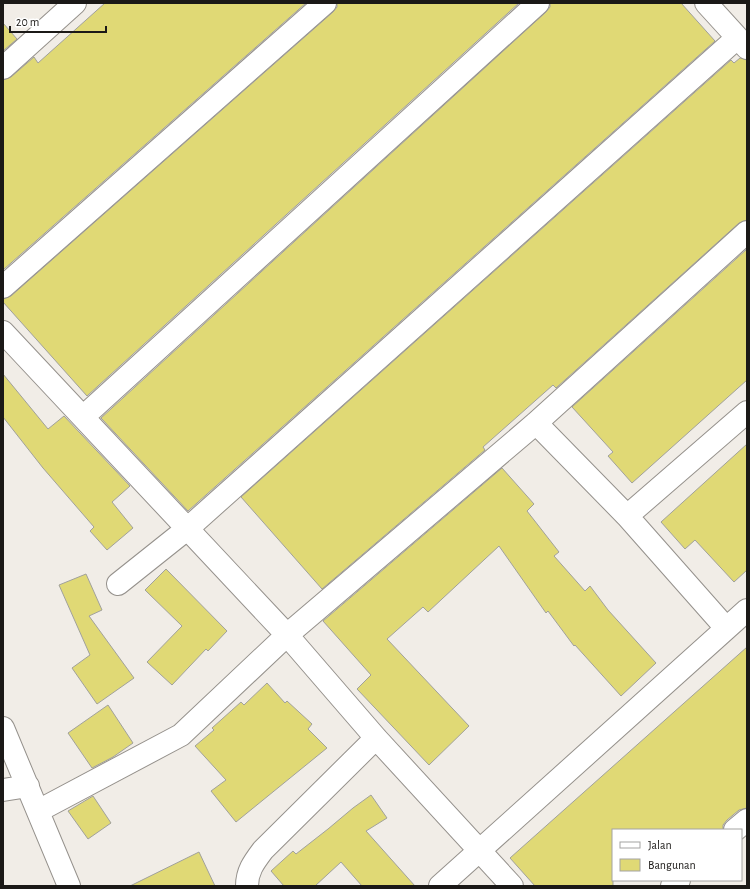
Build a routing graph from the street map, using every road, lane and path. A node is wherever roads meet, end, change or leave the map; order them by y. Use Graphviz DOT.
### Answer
graph roads {
  1 [pos="76,3"];
  2 [pos="325,3"];
  3 [pos="538,3"];
  4 [pos="706,3"];
  5 [pos="742,43"];
  6 [pos="3,68"];
  7 [pos="747,232"];
  8 [pos="3,287"];
  9 [pos="3,332"];
  10 [pos="747,412"];
  11 [pos="83,417"];
  12 [pos="536,423"];
  13 [pos="627,516"];
  14 [pos="187,529"];
  15 [pos="118,584"];
  16 [pos="747,610"];
  17 [pos="726,628"];
  18 [pos="286,635"];
  19 [pos="3,728"];
  20 [pos="376,738"];
  21 [pos="28,786"];
  22 [pos="3,790"];
  23 [pos="38,812"];
  24 [pos="747,820"];
  25 [pos="737,829"];
  26 [pos="480,850"];
  27 [pos="69,886"];
  28 [pos="247,886"];
  29 [pos="440,886"];
  30 [pos="512,886"];
  1 -- 6 [label="street"];
  2 -- 8 [label="street"];
  3 -- 11 [label="street"];
  4 -- 5 [label="street"];
  5 -- 14 [label="street"];
  7 -- 12 [label="street"];
  9 -- 11 [label="street"];
  10 -- 13 [label="street"];
  11 -- 14 [label="street"];
  12 -- 13 [label="street"];
  12 -- 18 [label="street"];
  13 -- 17 [label="street"];
  14 -- 15 [label="street"];
  14 -- 18 [label="street"];
  16 -- 17 [label="street"];
  17 -- 26 [label="street"];
  18 -- 20 [label="street"];
  18 -- 23 [label="street"];
  19 -- 21 [label="street"];
  20 -- 26 [label="street"];
  20 -- 28 [label="street"];
  21 -- 22 [label="street"];
  21 -- 23 [label="street"];
  23 -- 27 [label="street"];
  24 -- 25 [label="street"];
  26 -- 29 [label="street"];
  26 -- 30 [label="street"];
}
